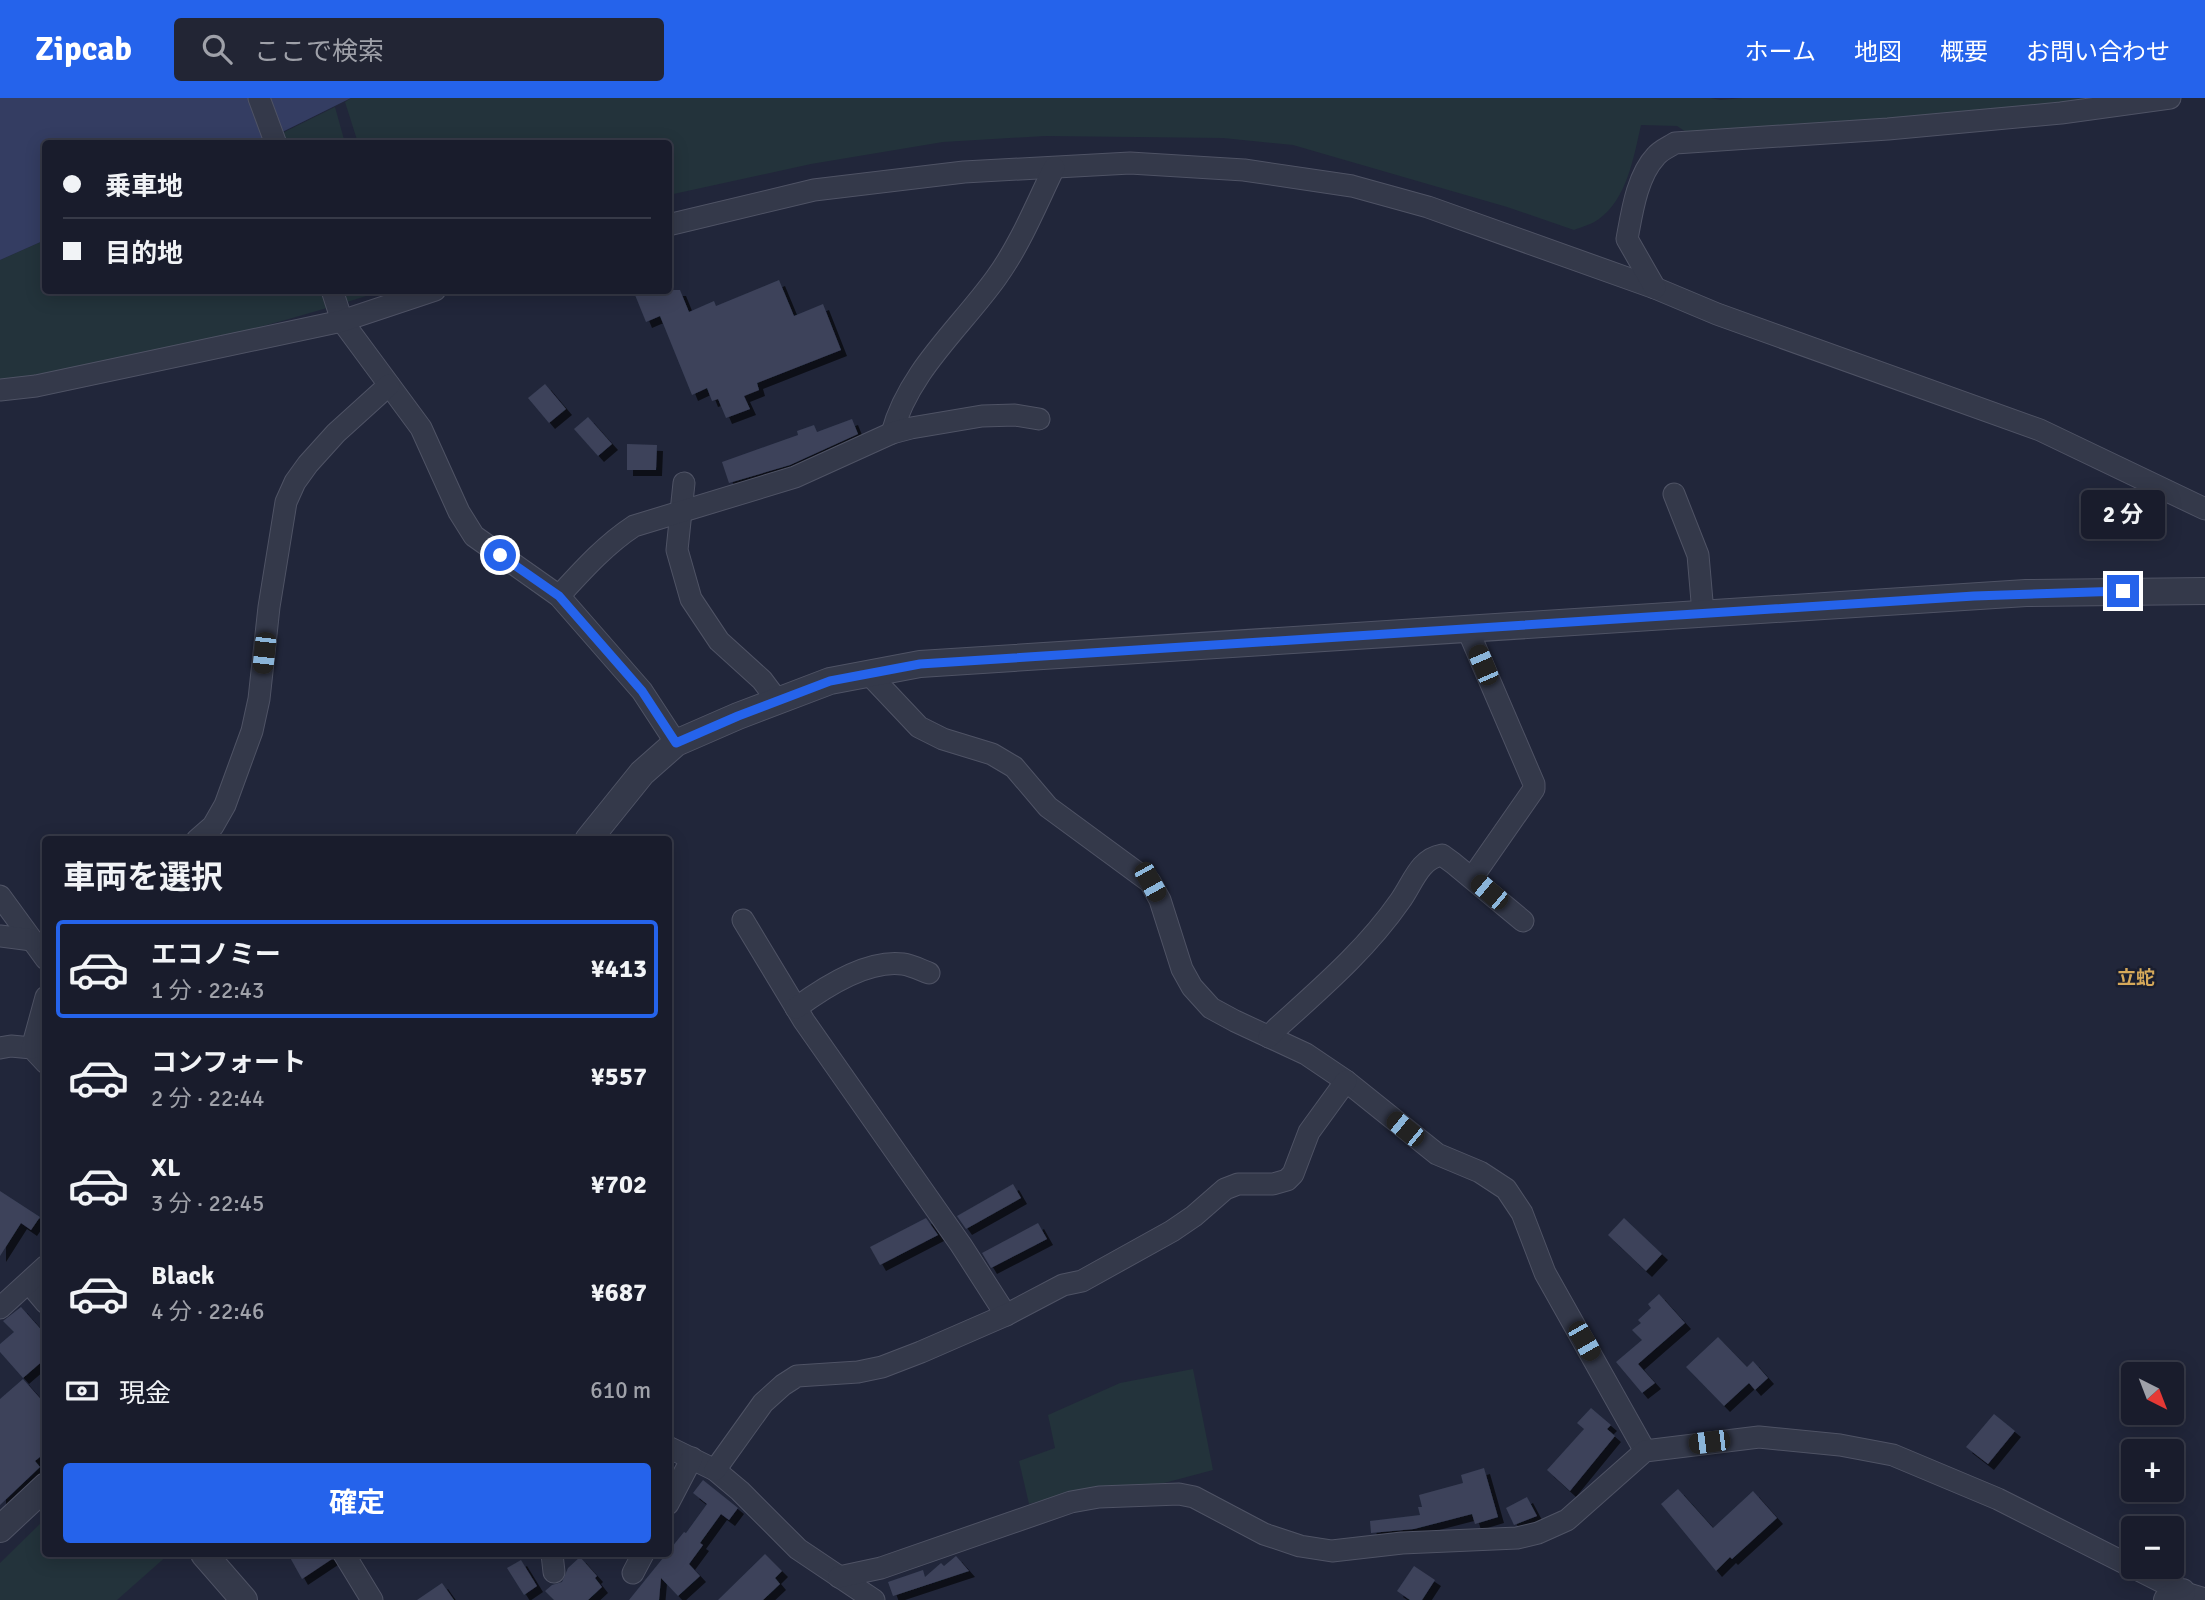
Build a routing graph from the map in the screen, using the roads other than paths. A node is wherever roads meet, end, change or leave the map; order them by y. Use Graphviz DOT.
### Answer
graph roads {
  1 [pos="259,98"];
  2 [pos="2170,98"];
  3 [pos="275,140"];
  4 [pos="1054,168"];
  5 [pos="672,224"];
  6 [pos="1655,288"];
  7 [pos="412,294"];
  8 [pos="338,307"];
  9 [pos="389,385"];
  10 [pos="0,390"];
  11 [pos="1039,419"];
  12 [pos="892,433"];
  13 [pos="684,483"];
  14 [pos="1674,494"];
  15 [pos="2205,509"];
  16 [pos="681,512"];
  17 [pos="2205,591"];
  18 [pos="559,596"];
  19 [pos="1703,613"];
  20 [pos="1468,628"];
  21 [pos="868,673"];
  22 [pos="777,700"];
  23 [pos="676,743"];
  24 [pos="202,836"];
  25 [pos="591,836"];
  26 [pos="1472,878"];
  27 [pos="0,895"];
  28 [pos="743,920"];
  29 [pos="1523,921"];
  30 [pos="0,936"];
  31 [pos="32,940"];
  32 [pos="42,953"];
  33 [pos="929,973"];
  34 [pos="796,1008"];
  35 [pos="42,1031"];
  36 [pos="1269,1037"];
  37 [pos="0,1048"];
  38 [pos="39,1056"];
  39 [pos="1346,1082"];
  40 [pos="42,1270"];
  41 [pos="29,1283"];
  42 [pos="42,1298"];
  43 [pos="0,1308"];
  44 [pos="1006,1315"];
  45 [pos="672,1449"];
  46 [pos="1645,1451"];
  47 [pos="692,1458"];
  48 [pos="715,1469"];
  49 [pos="42,1490"];
  50 [pos="672,1496"];
  51 [pos="0,1529"];
  52 [pos="207,1557"];
  53 [pos="346,1557"];
  54 [pos="839,1577"];
  55 [pos="2185,1597"];
  56 [pos="244,1600"];
  57 [pos="372,1600"];
  58 [pos="874,1600"];
  1 -- 3 [label="street"];
  2 -- 6 [label="street"];
  4 -- 5 [label="street"];
  4 -- 6 [label="street"];
  4 -- 12 [label="street"];
  6 -- 15 [label="street"];
  7 -- 8 [label="street"];
  8 -- 9 [label="street"];
  8 -- 10 [label="street"];
  9 -- 18 [label="street"];
  9 -- 24 [label="street"];
  11 -- 12 [label="street"];
  12 -- 16 [label="street"];
  13 -- 16 [label="street"];
  14 -- 19 [label="street"];
  16 -- 18 [label="street"];
  16 -- 22 [label="street"];
  17 -- 19 [label="street"];
  18 -- 23 [label="street"];
  19 -- 20 [label="street"];
  20 -- 21 [label="street"];
  20 -- 26 [label="street"];
  21 -- 22 [label="street"];
  21 -- 36 [label="street"];
  22 -- 23 [label="street"];
  23 -- 25 [label="street"];
  26 -- 29 [label="street"];
  26 -- 36 [label="street"];
  27 -- 31 [label="street"];
  28 -- 34 [label="street"];
  30 -- 31 [label="street"];
  31 -- 32 [label="street"];
  33 -- 34 [label="street"];
  34 -- 44 [label="street"];
  35 -- 38 [label="street"];
  36 -- 39 [label="street"];
  37 -- 38 [label="street"];
  39 -- 44 [label="street"];
  39 -- 46 [label="street"];
  40 -- 41 [label="street"];
  41 -- 42 [label="street"];
  41 -- 43 [label="street"];
  44 -- 48 [label="street"];
  45 -- 47 [label="street"];
  46 -- 54 [label="street"];
  46 -- 55 [label="street"];
  47 -- 48 [label="street"];
  47 -- 50 [label="street"];
  48 -- 54 [label="street"];
  49 -- 51 [label="street"];
  52 -- 56 [label="street"];
  53 -- 57 [label="street"];
  54 -- 58 [label="street"];
}
